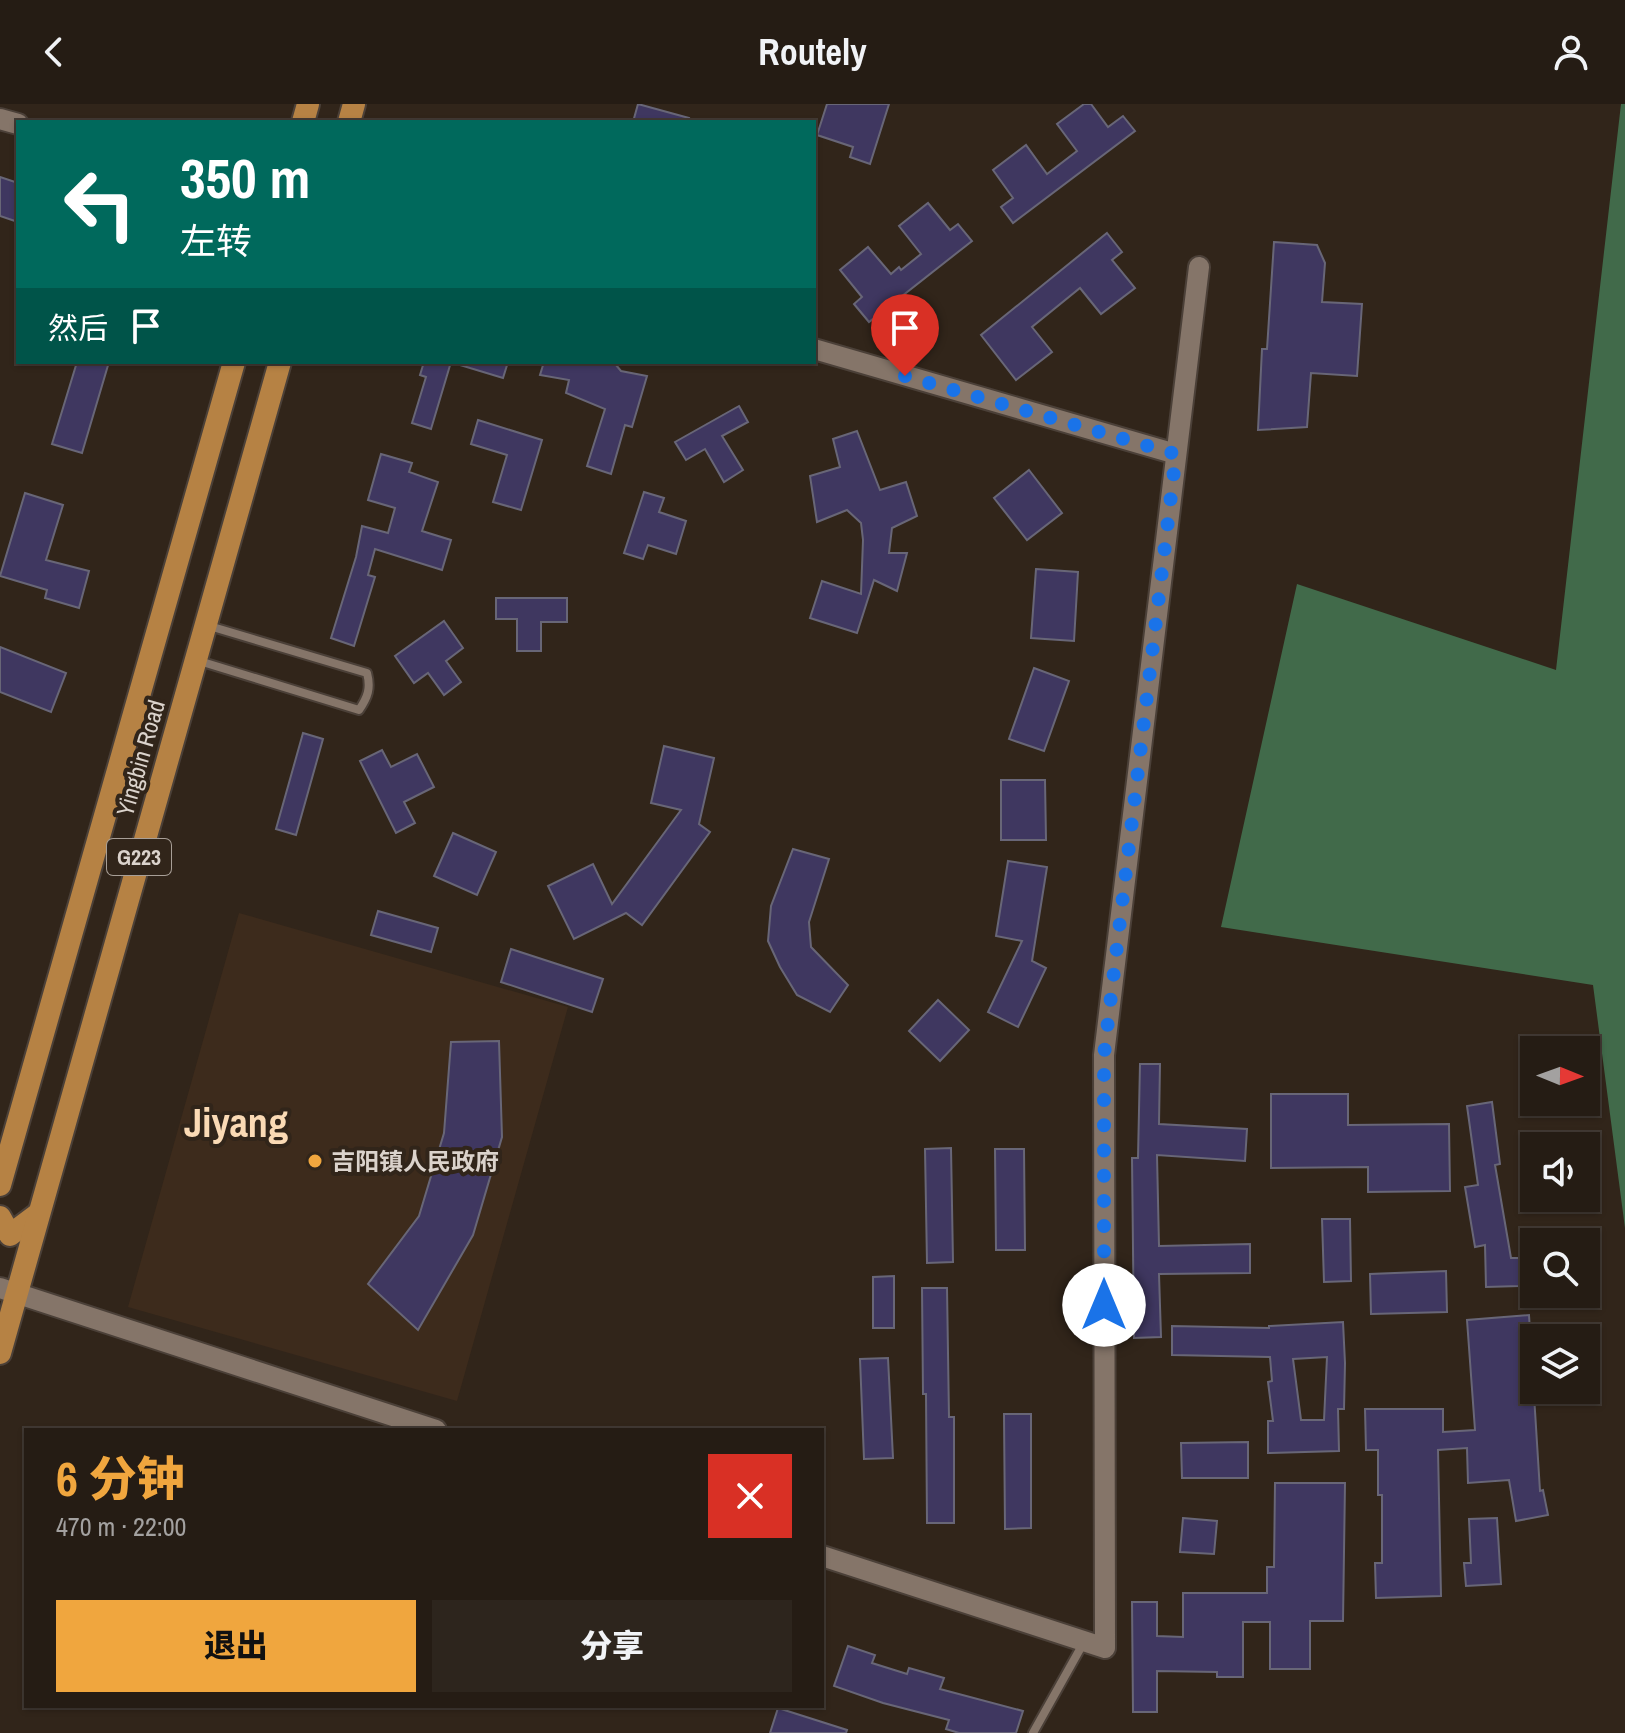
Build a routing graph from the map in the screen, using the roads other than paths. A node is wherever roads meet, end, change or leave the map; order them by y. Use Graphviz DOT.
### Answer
graph roads {
  1 [pos="1199,267"];
  2 [pos="816,350"];
  3 [pos="233,364"];
  4 [pos="279,364"];
  5 [pos="1176,454"];
  6 [pos="205,624"];
  7 [pos="195,660"];
  8 [pos="0,1185"];
  9 [pos="38,1214"];
  10 [pos="0,1217"];
  11 [pos="8,1290"];
  12 [pos="1,1342"];
  13 [pos="430,1428"];
  14 [pos="824,1557"];
  15 [pos="1084,1641"];
  16 [pos="1033,1733"];
  1 -- 5 [label="street"];
  2 -- 5 [label="street"];
  3 -- 8 [label="highway, Yingbin Road / G223"];
  4 -- 6 [label="highway, Yingbin Road / G223"];
  5 -- 15 [label="street"];
  6 -- 7 [label="highway, Yingbin Road / G223"];
  6 -- 7 [label="lane"];
  7 -- 9 [label="highway, Yingbin Road / G223"];
  9 -- 10 [label="highway"];
  9 -- 11 [label="highway, Yingbin Road / G223"];
  11 -- 12 [label="highway, Yingbin Road / G223"];
  11 -- 13 [label="street"];
  14 -- 15 [label="street"];
  15 -- 16 [label="lane"];
}
